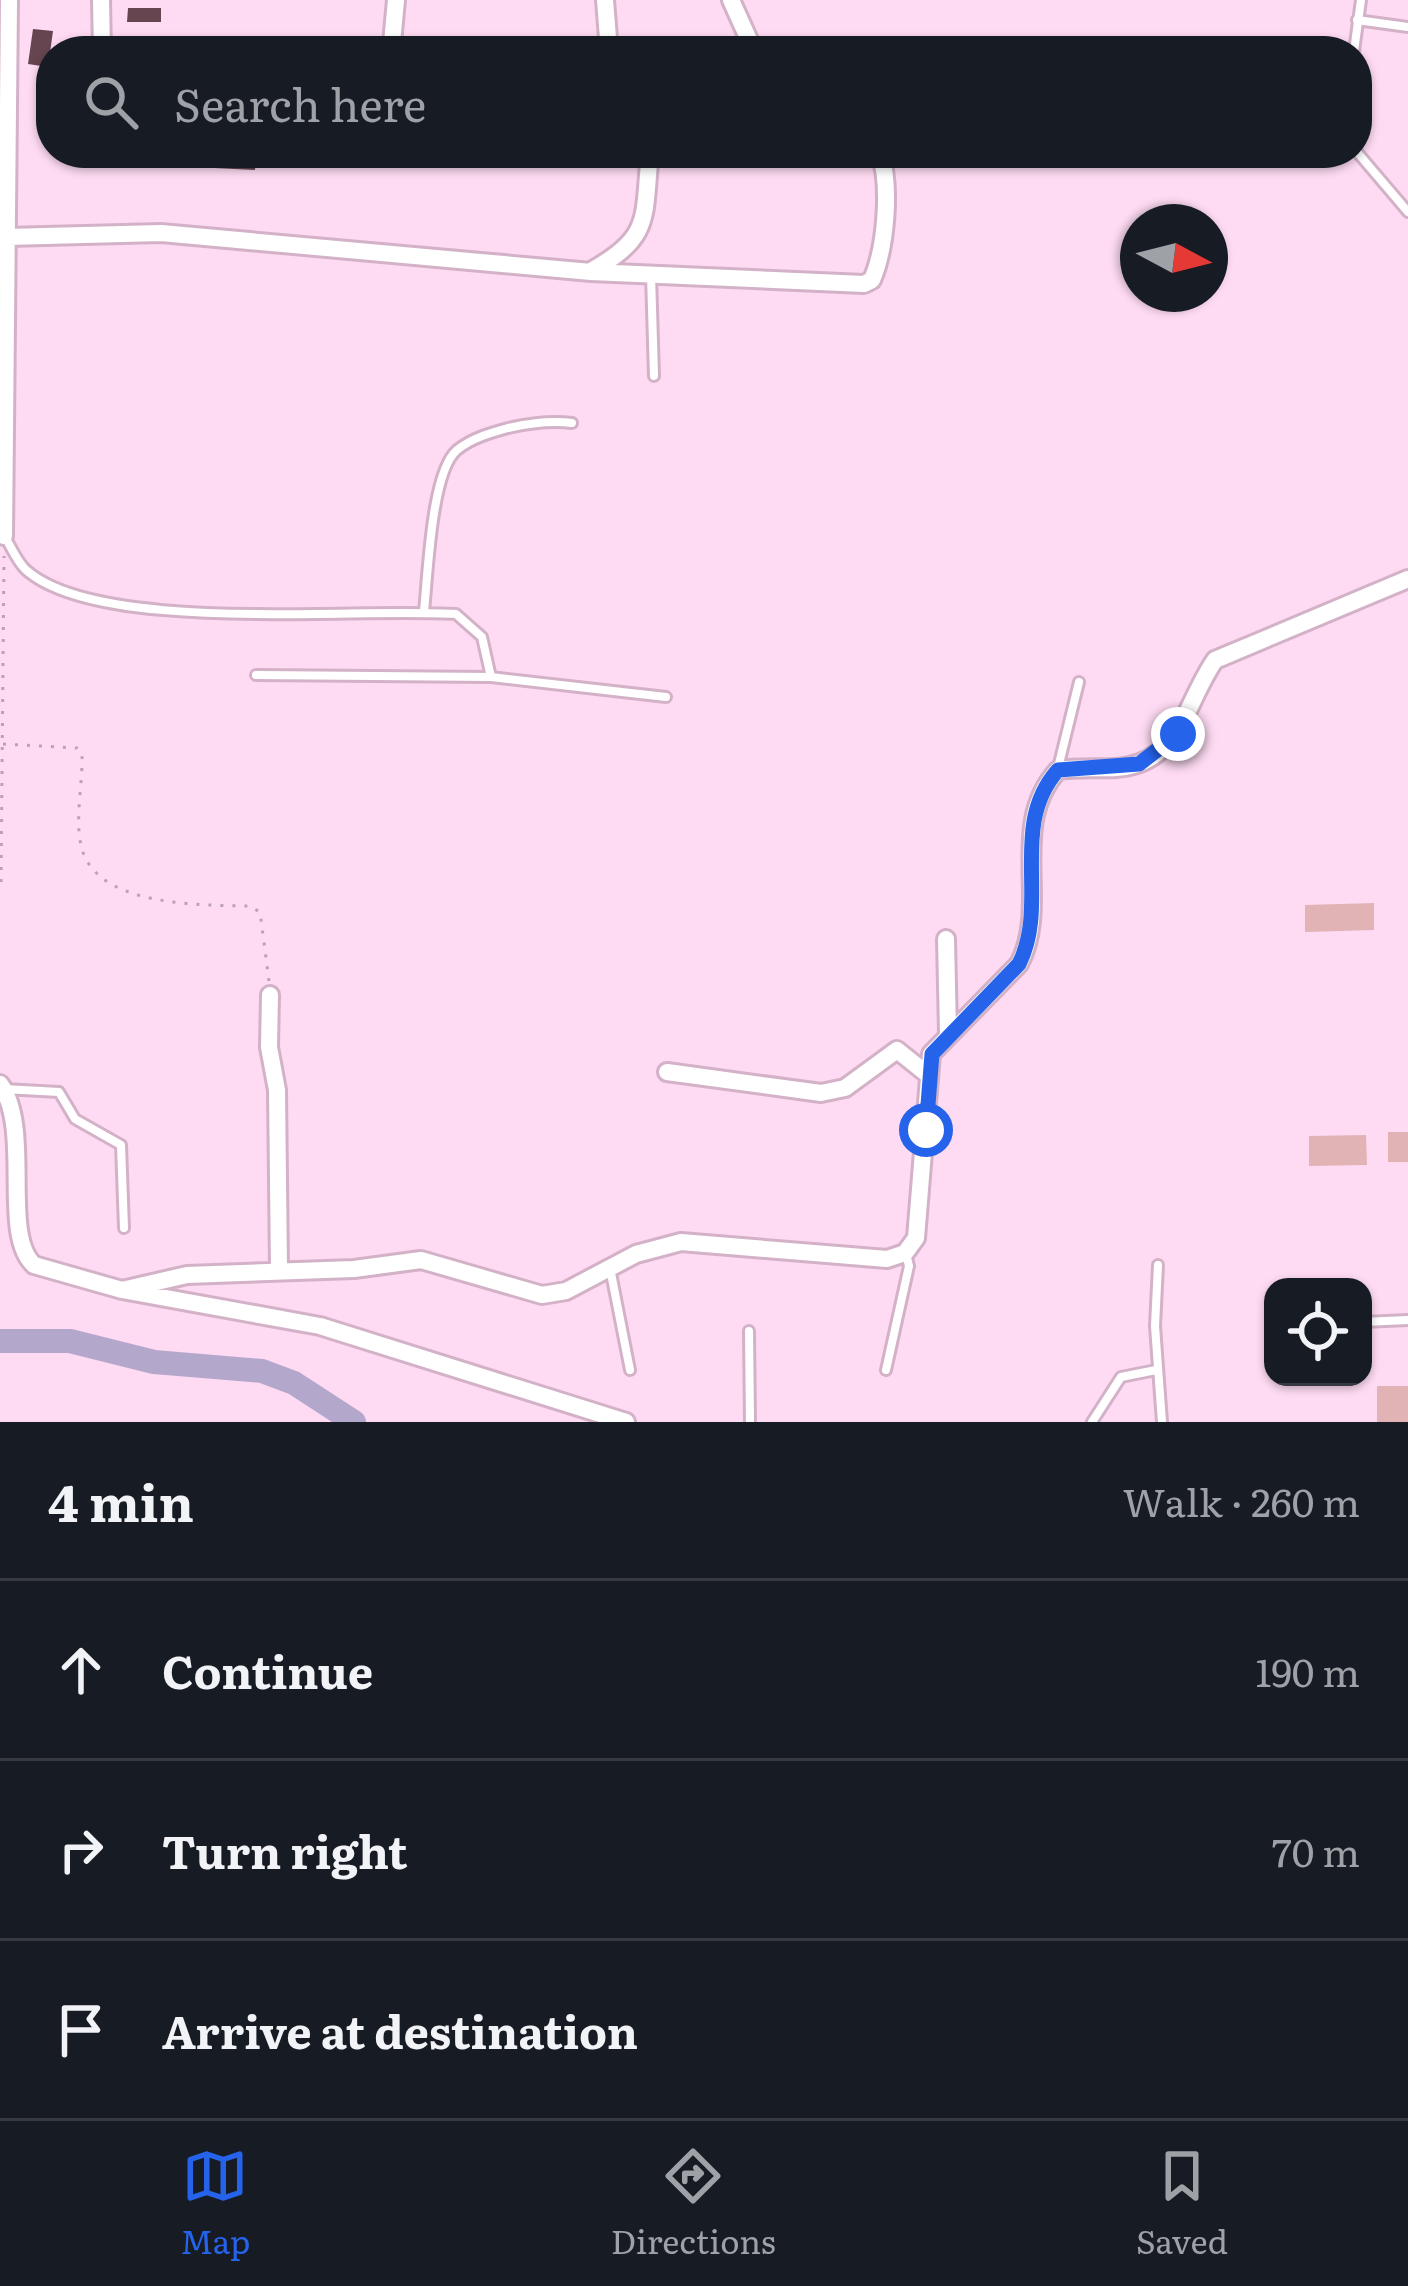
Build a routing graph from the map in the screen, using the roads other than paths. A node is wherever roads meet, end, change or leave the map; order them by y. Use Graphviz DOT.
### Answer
graph roads {
  1 [pos="9,0"];
  2 [pos="101,0"];
  3 [pos="396,0"];
  4 [pos="605,0"];
  5 [pos="731,0"];
  6 [pos="1360,0"];
  7 [pos="1358,20"];
  8 [pos="1408,27"];
  9 [pos="102,36"];
  10 [pos="393,36"];
  11 [pos="608,36"];
  12 [pos="747,36"];
  13 [pos="1356,36"];
  14 [pos="4,64"];
  15 [pos="648,168"];
  16 [pos="883,168"];
  17 [pos="1371,168"];
  18 [pos="3,192"];
  19 [pos="1408,212"];
  20 [pos="7,237"];
  21 [pos="591,272"];
  22 [pos="651,272"];
  23 [pos="654,376"];
  24 [pos="572,423"];
  25 [pos="4,536"];
  26 [pos="1408,579"];
  27 [pos="424,611"];
  28 [pos="256,675"];
  29 [pos="491,677"];
  30 [pos="1079,682"];
  31 [pos="666,697"];
  32 [pos="1058,770"];
  33 [pos="946,939"];
  34 [pos="270,995"];
  35 [pos="948,1033"];
  36 [pos="667,1072"];
  37 [pos="927,1074"];
  38 [pos="2,1086"];
  39 [pos="124,1228"];
  40 [pos="905,1253"];
  41 [pos="1158,1265"];
  42 [pos="610,1266"];
  43 [pos="279,1269"];
  44 [pos="122,1290"];
  45 [pos="1408,1320"];
  46 [pos="1372,1322"];
  47 [pos="749,1330"];
  48 [pos="630,1370"];
  49 [pos="886,1370"];
  50 [pos="1156,1370"];
  51 [pos="626,1422"];
  52 [pos="750,1422"];
  53 [pos="1092,1422"];
  54 [pos="1162,1422"];
  1 -- 14 [label="street"];
  2 -- 9 [label="street"];
  3 -- 10 [label="street"];
  4 -- 11 [label="street"];
  5 -- 12 [label="street"];
  6 -- 7 [label="lane"];
  7 -- 8 [label="lane"];
  7 -- 13 [label="lane"];
  14 -- 18 [label="street"];
  15 -- 21 [label="street"];
  16 -- 22 [label="street"];
  17 -- 19 [label="lane"];
  18 -- 20 [label="street"];
  20 -- 21 [label="street"];
  20 -- 25 [label="street"];
  21 -- 22 [label="street"];
  22 -- 23 [label="lane"];
  24 -- 27 [label="lane"];
  25 -- 27 [label="lane"];
  26 -- 32 [label="street"];
  27 -- 29 [label="lane"];
  28 -- 29 [label="lane"];
  29 -- 31 [label="lane"];
  30 -- 32 [label="lane"];
  32 -- 35 [label="street"];
  33 -- 35 [label="street"];
  34 -- 43 [label="street"];
  35 -- 37 [label="street"];
  36 -- 37 [label="street"];
  37 -- 40 [label="street"];
  38 -- 39 [label="lane"];
  38 -- 44 [label="street"];
  40 -- 42 [label="street"];
  40 -- 49 [label="lane"];
  41 -- 50 [label="lane"];
  42 -- 43 [label="street"];
  42 -- 48 [label="lane"];
  43 -- 44 [label="street"];
  44 -- 51 [label="street"];
  45 -- 46 [label="lane"];
  47 -- 52 [label="lane"];
  50 -- 53 [label="lane"];
  50 -- 54 [label="lane"];
}
